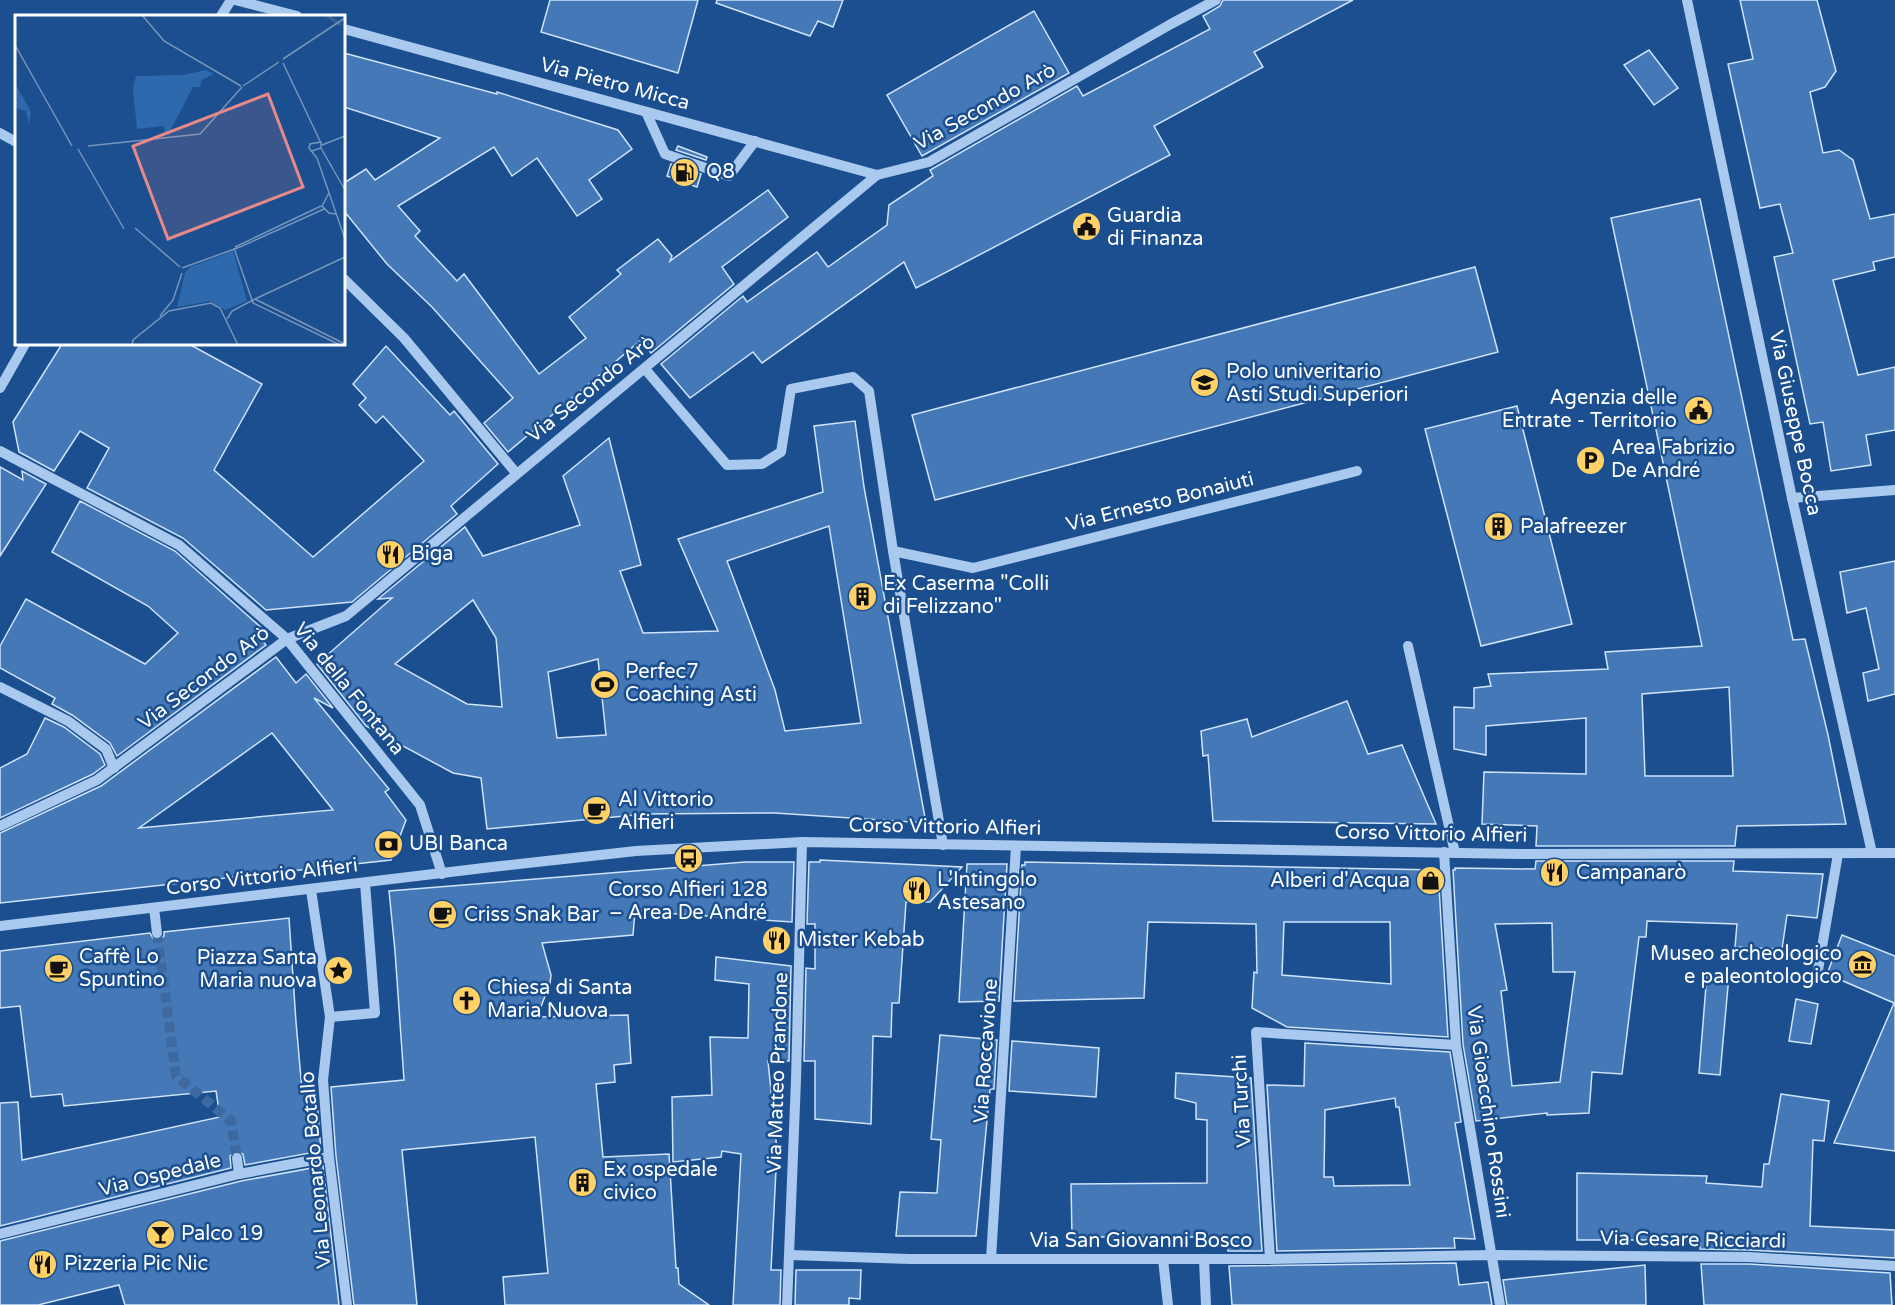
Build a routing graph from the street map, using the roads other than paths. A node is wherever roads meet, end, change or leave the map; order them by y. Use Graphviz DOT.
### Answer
graph roads {
  1 [pos="233,0"];
  2 [pos="1216,0"];
  3 [pos="1687,0"];
  4 [pos="222,15"];
  5 [pos="293,15"];
  6 [pos="345,29"];
  7 [pos="646,112"];
  8 [pos="0,133"];
  9 [pos="15,141"];
  10 [pos="755,141"];
  11 [pos="877,175"];
  12 [pos="345,280"];
  13 [pos="24,345"];
  14 [pos="645,369"];
  15 [pos="0,388"];
  16 [pos="0,451"];
  17 [pos="1357,471"];
  18 [pos="516,473"];
  19 [pos="1895,490"];
  20 [pos="1792,498"];
  21 [pos="893,551"];
  22 [pos="287,639"];
  23 [pos="1408,646"];
  24 [pos="0,687"];
  25 [pos="114,768"];
  26 [pos="0,826"];
  27 [pos="802,842"];
  28 [pos="943,845"];
  29 [pos="1016,846"];
  30 [pos="1449,853"];
  31 [pos="1872,853"];
  32 [pos="1895,853"];
  33 [pos="1838,854"];
  34 [pos="442,874"];
  35 [pos="365,883"];
  36 [pos="311,890"];
  37 [pos="154,908"];
  38 [pos="0,927"];
  39 [pos="157,933"];
  40 [pos="1817,976"];
  41 [pos="330,1017"];
  42 [pos="1456,1045"];
  43 [pos="329,1157"];
  44 [pos="237,1158"];
  45 [pos="239,1174"];
  46 [pos="0,1234"];
  47 [pos="790,1255"];
  48 [pos="1491,1255"];
  49 [pos="991,1259"];
  50 [pos="1163,1259"];
  51 [pos="1270,1259"];
  52 [pos="1204,1260"];
  53 [pos="1895,1266"];
  54 [pos="347,1305"];
  55 [pos="787,1305"];
  56 [pos="1168,1305"];
  57 [pos="1206,1305"];
  58 [pos="1500,1305"];
  1 -- 4 [label="street"];
  1 -- 5 [label="street"];
  2 -- 11 [label="street, Via Secondo Arò"];
  3 -- 20 [label="street, Via Giuseppe Bocca"];
  6 -- 7 [label="street, Via Pietro Micca"];
  7 -- 10 [label="street, Via Pietro Micca"];
  7 -- 10 [label="street"];
  8 -- 9 [label="street"];
  10 -- 11 [label="street, Via Pietro Micca"];
  11 -- 14 [label="street, Via Secondo Arò"];
  12 -- 18 [label="street"];
  13 -- 15 [label="street"];
  14 -- 18 [label="street, Via Secondo Arò"];
  14 -- 21 [label="street"];
  16 -- 22 [label="street, Via della Fontana"];
  17 -- 21 [label="street, Via Ernesto Bonaiuti"];
  18 -- 22 [label="street, Via Secondo Arò"];
  19 -- 20 [label="street"];
  20 -- 31 [label="street, Via Giuseppe Bocca"];
  21 -- 28 [label="street"];
  22 -- 25 [label="street, Via Secondo Arò"];
  22 -- 34 [label="street, Via della Fontana"];
  23 -- 30 [label="street, Via Gioacchino Rossini"];
  24 -- 25 [label="street"];
  25 -- 26 [label="street, Via Secondo Arò"];
  27 -- 28 [label="street, Corso Vittorio Alfieri"];
  27 -- 34 [label="street, Corso Vittorio Alfieri"];
  27 -- 47 [label="street, Via Matteo Prandone"];
  28 -- 29 [label="street, Corso Vittorio Alfieri"];
  29 -- 30 [label="street, Corso Vittorio Alfieri"];
  29 -- 49 [label="street, Via Roccavione"];
  30 -- 33 [label="street, Corso Vittorio Alfieri"];
  30 -- 42 [label="street, Via Gioacchino Rossini"];
  31 -- 32 [label="street, Corso Vittorio Alfieri"];
  31 -- 33 [label="street, Corso Vittorio Alfieri"];
  33 -- 40 [label="street"];
  34 -- 35 [label="street, Corso Vittorio Alfieri"];
  35 -- 36 [label="street, Corso Vittorio Alfieri"];
  35 -- 41 [label="street"];
  36 -- 37 [label="street, Corso Vittorio Alfieri"];
  36 -- 41 [label="street, Via Leonardo Botallo"];
  37 -- 38 [label="street, Corso Vittorio Alfieri"];
  37 -- 39 [label="street"];
  41 -- 43 [label="street, Via Leonardo Botallo"];
  42 -- 48 [label="street, Via Gioacchino Rossini"];
  42 -- 51 [label="street, Via Turchi"];
  43 -- 45 [label="street, Via Ospedale"];
  43 -- 54 [label="street, Via Leonardo Botallo"];
  44 -- 45 [label="street"];
  45 -- 46 [label="street, Via Ospedale"];
  47 -- 49 [label="street, Via San Giovanni Bosco"];
  47 -- 55 [label="street, Via Matteo Prandone"];
  48 -- 51 [label="street, Via San Giovanni Bosco"];
  48 -- 53 [label="street, Via Cesare Ricciardi"];
  48 -- 58 [label="street, Via Gioacchino Rossini"];
  49 -- 50 [label="street, Via San Giovanni Bosco"];
  50 -- 52 [label="street, Via San Giovanni Bosco"];
  50 -- 56 [label="street"];
  51 -- 52 [label="street, Via San Giovanni Bosco"];
  52 -- 57 [label="street"];
}
